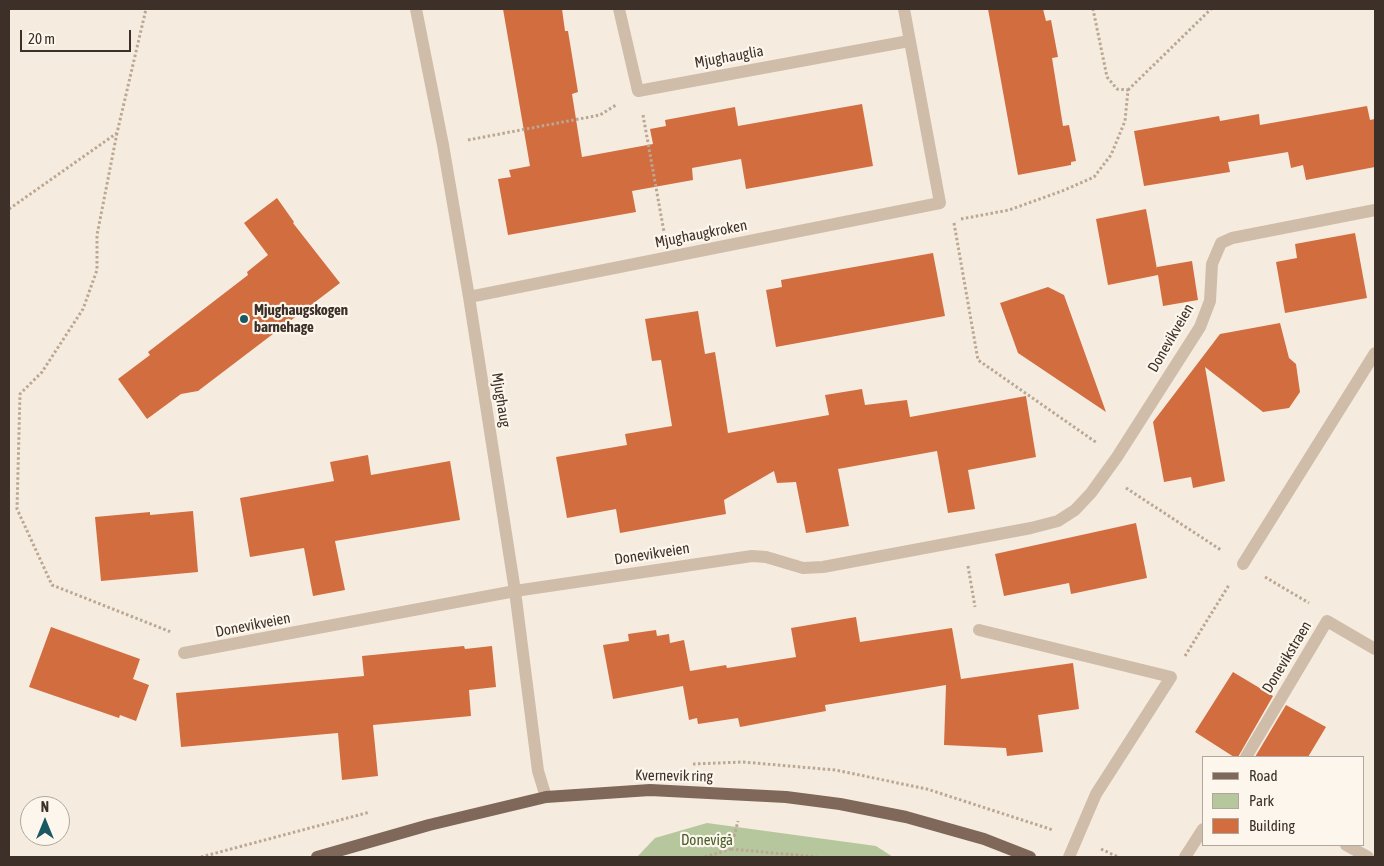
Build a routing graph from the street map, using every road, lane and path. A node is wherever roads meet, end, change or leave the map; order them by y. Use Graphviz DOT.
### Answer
graph roads {
  1 [pos="146,9"];
  2 [pos="416,9"];
  3 [pos="619,9"];
  4 [pos="904,9"];
  5 [pos="1093,9"];
  6 [pos="1211,9"];
  7 [pos="909,41"];
  8 [pos="1128,90"];
  9 [pos="638,91"];
  10 [pos="117,133"];
  11 [pos="443,145"];
  12 [pos="9,209"];
  13 [pos="1375,210"];
  14 [pos="669,257"];
  15 [pos="469,297"];
  16 [pos="1375,353"];
  17 [pos="1117,457"];
  18 [pos="1104,474"];
  19 [pos="964,541"];
  20 [pos="1243,564"];
  21 [pos="515,591"];
  22 [pos="1327,621"];
  23 [pos="979,630"];
  24 [pos="211,649"];
  25 [pos="1375,649"];
  26 [pos="184,653"];
  27 [pos="1171,677"];
  28 [pos="1247,756"];
  29 [pos="546,797"];
  30 [pos="738,821"];
  31 [pos="326,823"];
  32 [pos="1202,830"];
  33 [pos="1348,846"];
  34 [pos="731,849"];
  35 [pos="201,857"];
  36 [pos="317,857"];
  37 [pos="705,857"];
  38 [pos="817,857"];
  39 [pos="1030,857"];
  40 [pos="1069,857"];
  41 [pos="1185,857"];
  42 [pos="1368,857"];
  1 -- 10 [label="path"];
  2 -- 11 [label="street, Mjughaug"];
  3 -- 9 [label="street"];
  4 -- 7 [label="street"];
  5 -- 8 [label="path"];
  6 -- 8 [label="path"];
  7 -- 9 [label="street, Mjughauglia"];
  7 -- 14 [label="street, Mjughaugkroken"];
  8 -- 17 [label="path"];
  9 -- 11 [label="path"];
  9 -- 14 [label="path"];
  10 -- 12 [label="path"];
  10 -- 24 [label="path"];
  11 -- 15 [label="street, Mjughaug"];
  13 -- 17 [label="street, Donevikveien"];
  14 -- 15 [label="street, Mjughaugkroken"];
  15 -- 21 [label="street, Mjughaug"];
  16 -- 20 [label="street"];
  17 -- 18 [label="street, Donevikveien"];
  18 -- 19 [label="street, Donevikveien"];
  18 -- 20 [label="path"];
  19 -- 21 [label="street, Donevikveien"];
  19 -- 23 [label="path"];
  20 -- 22 [label="path"];
  20 -- 27 [label="path"];
  21 -- 24 [label="street, Donevikveien"];
  21 -- 29 [label="street, Mjughaug"];
  22 -- 25 [label="street, Donevikstraen"];
  22 -- 28 [label="street, Donevikstraen"];
  23 -- 27 [label="street"];
  24 -- 26 [label="street, Donevikveien"];
  27 -- 40 [label="street"];
  29 -- 36 [label="main road, Kvernevik ring"];
  29 -- 39 [label="main road, Kvernevik ring"];
  30 -- 34 [label="path"];
  31 -- 35 [label="path"];
  32 -- 41 [label="street"];
  33 -- 42 [label="street"];
  34 -- 37 [label="path"];
  34 -- 38 [label="path"];
}
